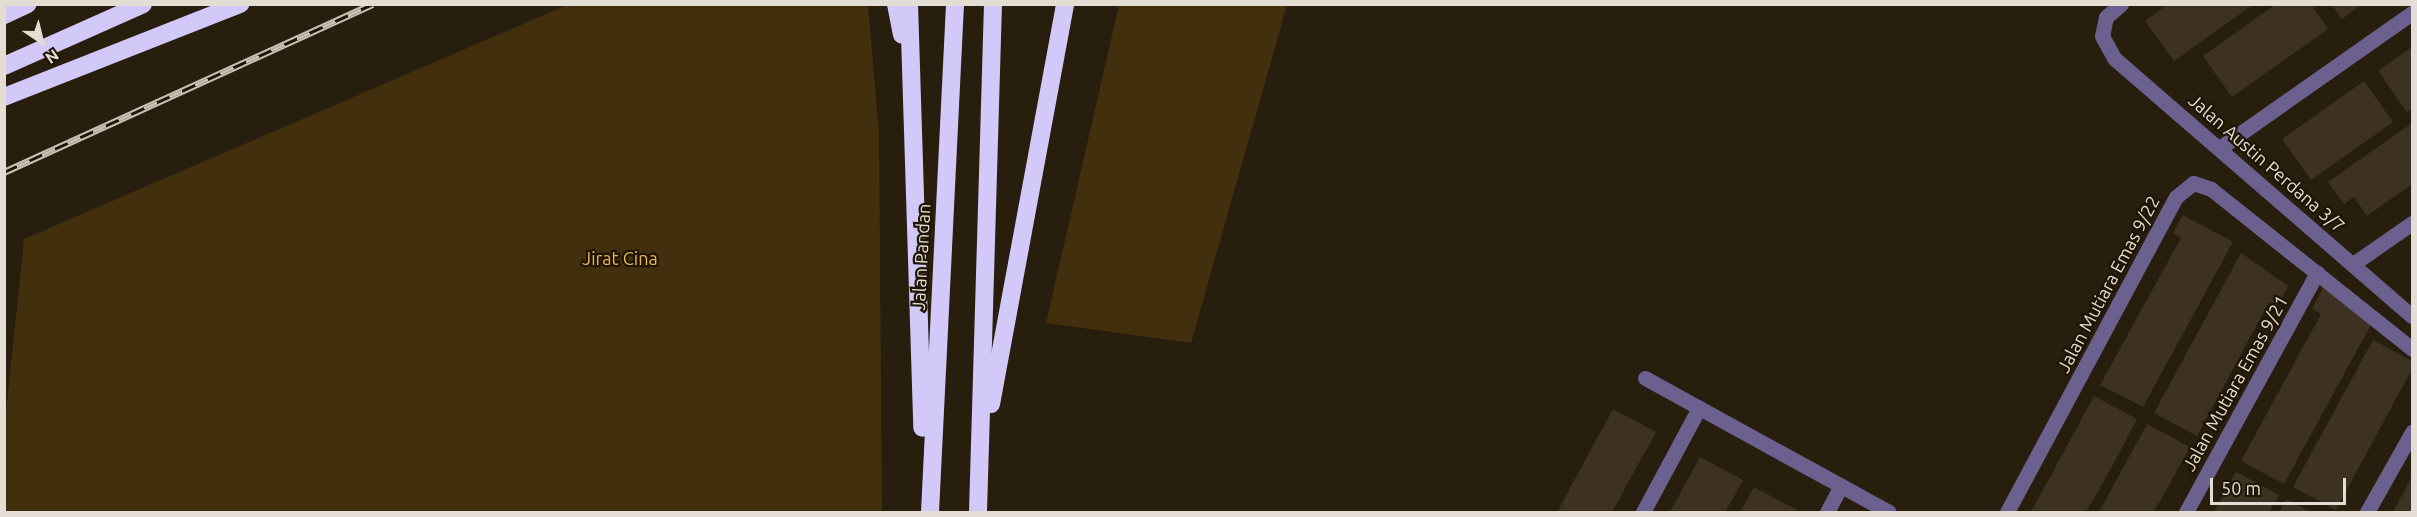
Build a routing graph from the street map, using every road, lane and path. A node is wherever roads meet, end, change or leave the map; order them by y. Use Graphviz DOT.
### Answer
graph roads {
  1 [pos="28,4"];
  2 [pos="143,4"];
  3 [pos="240,4"];
  4 [pos="896,4"];
  5 [pos="909,4"];
  6 [pos="956,4"];
  7 [pos="993,4"];
  8 [pos="1065,4"];
  9 [pos="2121,4"];
  10 [pos="2412,13"];
  11 [pos="4,15"];
  12 [pos="4,66"];
  13 [pos="910,73"];
  14 [pos="4,97"];
  15 [pos="2221,147"];
  16 [pos="2412,223"];
  17 [pos="2353,264"];
  18 [pos="2317,273"];
  19 [pos="2412,316"];
  20 [pos="2412,349"];
  21 [pos="1645,378"];
  22 [pos="1699,408"];
  23 [pos="2412,432"];
  24 [pos="981,459"];
  25 [pos="1841,486"];
  26 [pos="928,513"];
  27 [pos="978,513"];
  28 [pos="1643,513"];
  29 [pos="1827,513"];
  30 [pos="1889,513"];
  31 [pos="2007,513"];
  32 [pos="2186,513"];
  33 [pos="2367,513"];
  1 -- 11 [label="highway"];
  2 -- 12 [label="highway"];
  3 -- 14 [label="highway"];
  4 -- 13 [label="highway"];
  5 -- 13 [label="highway"];
  6 -- 26 [label="highway, Jalan Pandan"];
  7 -- 24 [label="highway"];
  8 -- 24 [label="highway"];
  9 -- 15 [label="street, Jalan Austin Perdana 3/7"];
  10 -- 15 [label="street"];
  13 -- 26 [label="highway"];
  15 -- 17 [label="street, Jalan Austin Perdana 3/7"];
  16 -- 17 [label="street"];
  17 -- 19 [label="street, Jalan Austin Perdana 3/7"];
  18 -- 20 [label="street"];
  18 -- 31 [label="street, Jalan Mutiara Emas 9/22"];
  18 -- 32 [label="street, Jalan Mutiara Emas 9/21"];
  21 -- 22 [label="street"];
  22 -- 25 [label="street"];
  22 -- 28 [label="street"];
  23 -- 33 [label="street"];
  24 -- 27 [label="highway"];
  25 -- 29 [label="street"];
  25 -- 30 [label="street"];
}
